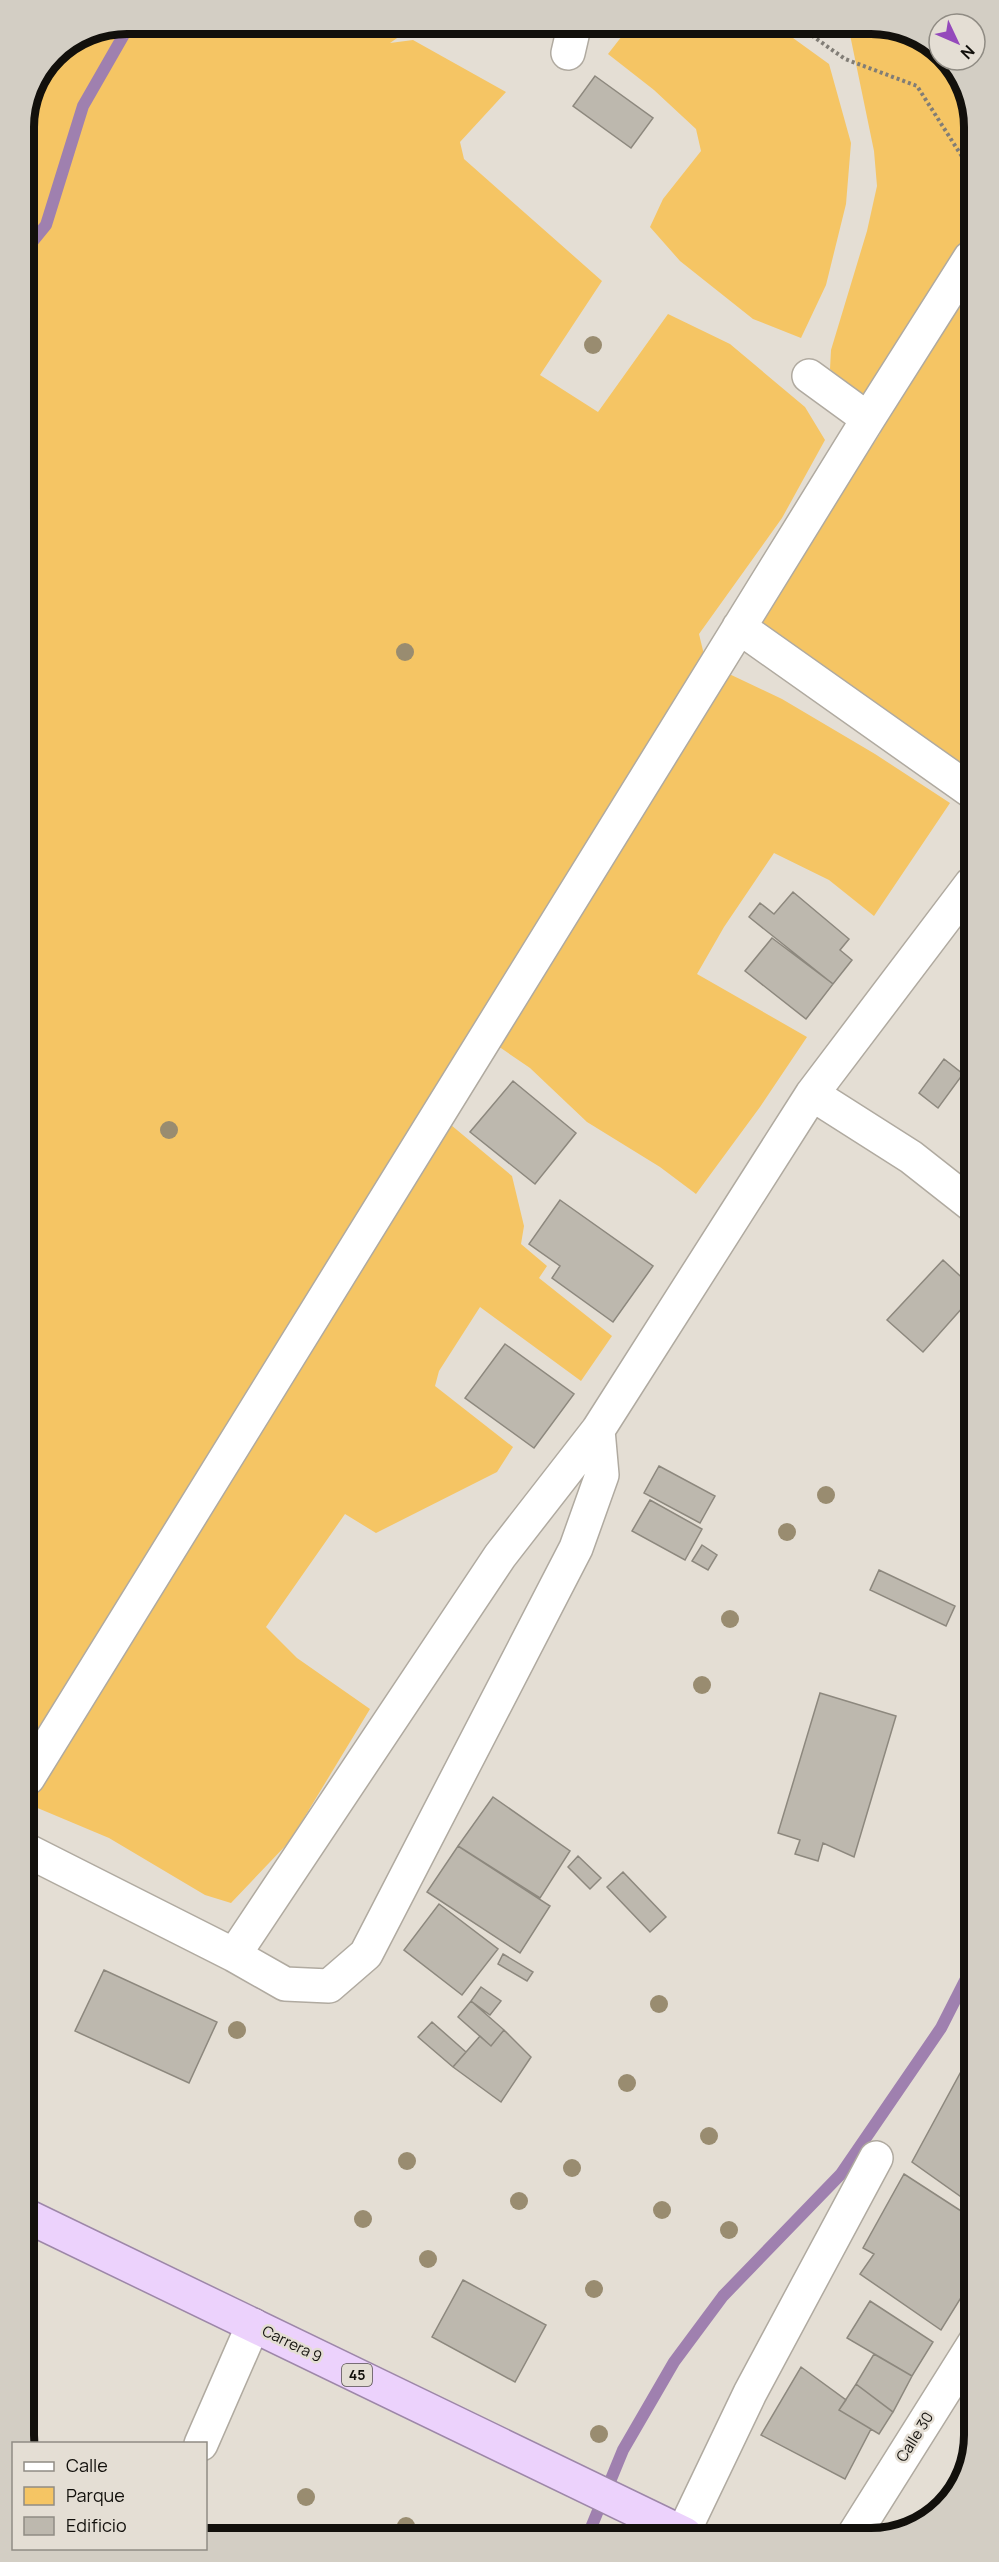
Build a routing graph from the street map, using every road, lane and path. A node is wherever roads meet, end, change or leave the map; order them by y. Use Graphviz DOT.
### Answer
graph roads {
  1 [pos="811,35"];
  2 [pos="964,160"];
  3 [pos="964,267"];
  4 [pos="809,376"];
  5 [pos="868,418"];
  6 [pos="739,627"];
  7 [pos="964,786"];
  8 [pos="964,893"];
  9 [pos="813,1094"];
  10 [pos="964,1199"];
  11 [pos="598,1430"];
  12 [pos="34,1768"];
  13 [pos="34,1854"];
  14 [pos="234,1955"];
  15 [pos="876,2158"];
  16 [pos="34,2219"];
  17 [pos="253,2325"];
  18 [pos="964,2360"];
  19 [pos="202,2442"];
  20 [pos="673,2528"];
  21 [pos="686,2528"];
  22 [pos="858,2528"];
  1 -- 2 [label="path"];
  3 -- 5 [label="street"];
  4 -- 5 [label="street"];
  5 -- 6 [label="street"];
  6 -- 7 [label="street"];
  6 -- 12 [label="street"];
  8 -- 9 [label="street"];
  9 -- 10 [label="street"];
  9 -- 11 [label="street"];
  11 -- 14 [label="street"];
  11 -- 14 [label="street"];
  13 -- 14 [label="street"];
  15 -- 21 [label="street"];
  16 -- 17 [label="highway, Carrera 9 / 45"];
  17 -- 19 [label="street"];
  17 -- 20 [label="highway, Carrera 9 / 45"];
  18 -- 22 [label="street, Calle 30"];
}
